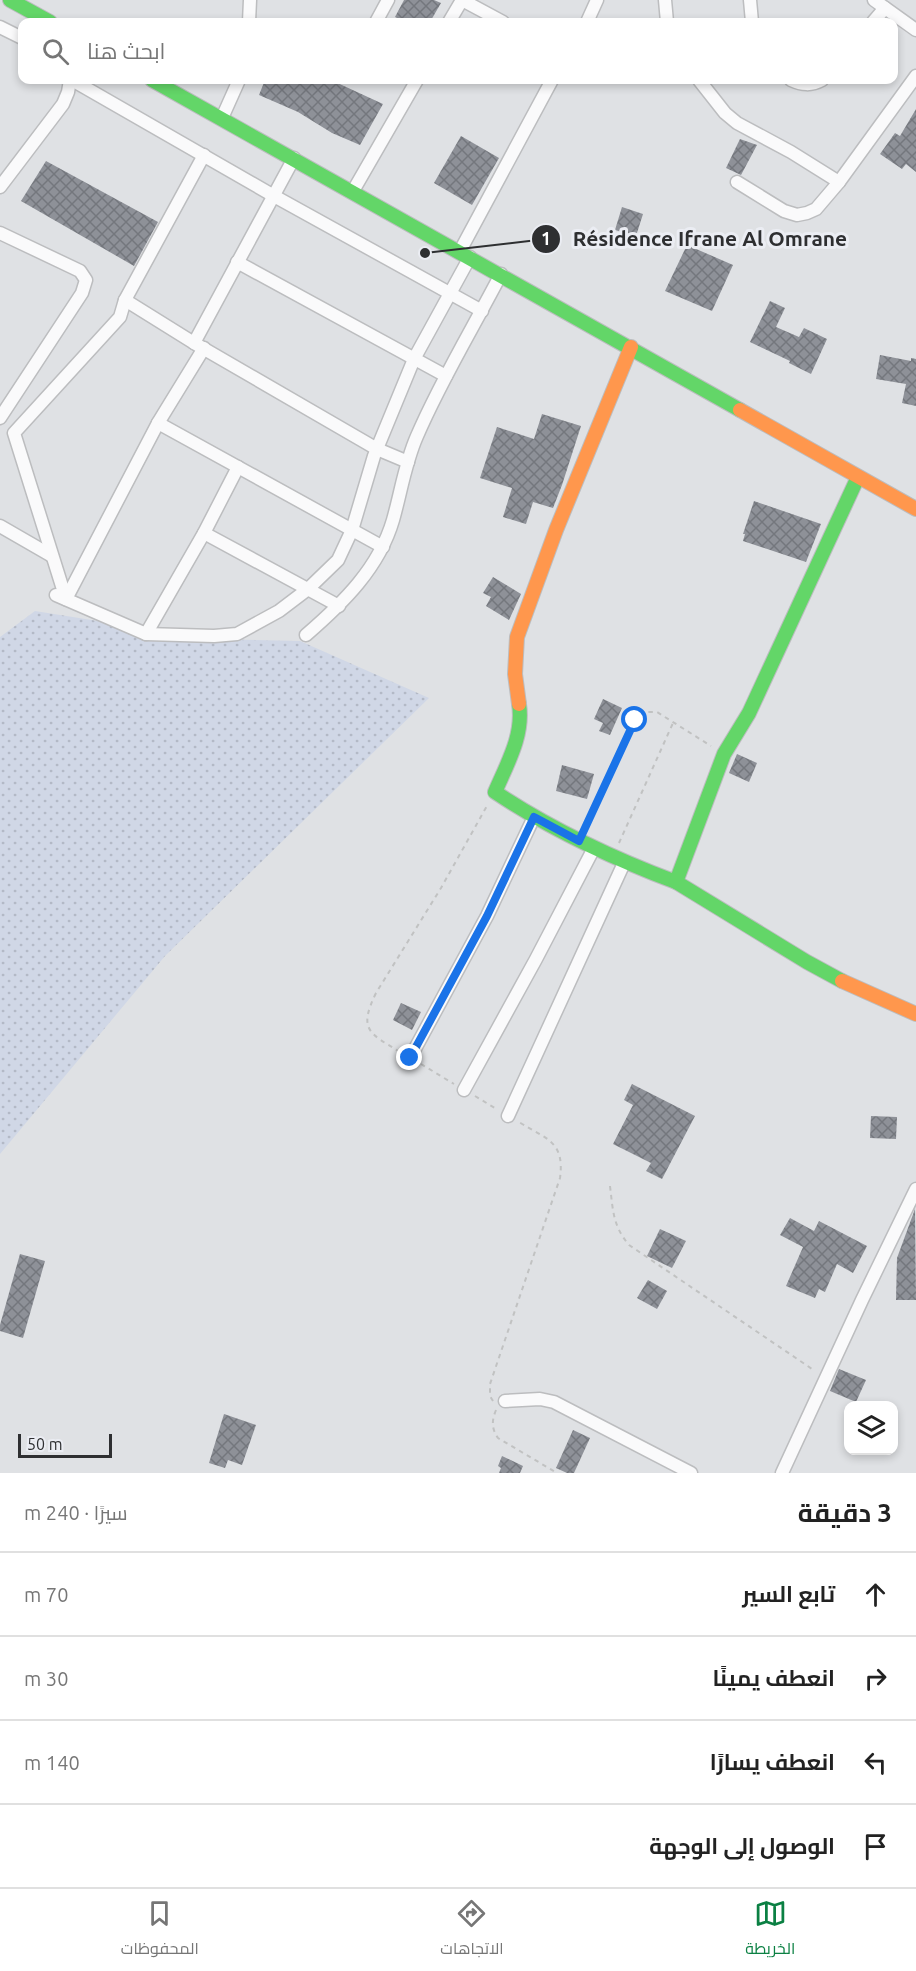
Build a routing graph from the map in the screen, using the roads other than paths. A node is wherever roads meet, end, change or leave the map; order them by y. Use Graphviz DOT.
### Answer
graph roads {
  1 [pos="10,0"];
  2 [pos="250,0"];
  3 [pos="388,0"];
  4 [pos="462,0"];
  5 [pos="597,0"];
  6 [pos="665,0"];
  7 [pos="750,0"];
  8 [pos="874,0"];
  9 [pos="885,8"];
  10 [pos="43,18"];
  11 [pos="249,18"];
  12 [pos="378,18"];
  13 [pos="451,18"];
  14 [pos="496,18"];
  15 [pos="589,18"];
  16 [pos="667,18"];
  17 [pos="752,18"];
  18 [pos="876,18"];
  19 [pos="0,27"];
  20 [pos="916,30"];
  21 [pos="18,36"];
  22 [pos="916,76"];
  23 [pos="70,84"];
  24 [pos="78,84"];
  25 [pos="159,84"];
  26 [pos="236,84"];
  27 [pos="415,84"];
  28 [pos="550,84"];
  29 [pos="702,84"];
  30 [pos="222,118"];
  31 [pos="204,155"];
  32 [pos="294,158"];
  33 [pos="737,182"];
  34 [pos="839,182"];
  35 [pos="0,187"];
  36 [pos="353,191"];
  37 [pos="274,196"];
  38 [pos="0,232"];
  39 [pos="465,254"];
  40 [pos="237,262"];
  41 [pos="501,274"];
  42 [pos="449,293"];
  43 [pos="125,300"];
  44 [pos="482,311"];
  45 [pos="199,345"];
  46 [pos="631,347"];
  47 [pos="414,359"];
  48 [pos="446,376"];
  49 [pos="0,418"];
  50 [pos="158,423"];
  51 [pos="377,449"];
  52 [pos="408,462"];
  53 [pos="238,468"];
  54 [pos="858,477"];
  55 [pos="916,509"];
  56 [pos="0,526"];
  57 [pos="352,530"];
  58 [pos="204,532"];
  59 [pos="383,547"];
  60 [pos="52,556"];
  61 [pos="308,589"];
  62 [pos="61,597"];
  63 [pos="339,606"];
  64 [pos="146,634"];
  65 [pos="306,635"];
  66 [pos="534,817"];
  67 [pos="594,848"];
  68 [pos="618,860"];
  69 [pos="676,882"];
  70 [pos="916,1014"];
  71 [pos="410,1058"];
  72 [pos="464,1090"];
  73 [pos="508,1116"];
  74 [pos="916,1189"];
  75 [pos="505,1401"];
  76 [pos="691,1473"];
  77 [pos="782,1473"];
  1 -- 10 [label="main road"];
  2 -- 11 [label="street"];
  3 -- 12 [label="street"];
  4 -- 13 [label="street"];
  4 -- 14 [label="street"];
  5 -- 15 [label="street"];
  6 -- 16 [label="street"];
  7 -- 17 [label="street"];
  8 -- 9 [label="street"];
  9 -- 18 [label="street"];
  9 -- 20 [label="street"];
  19 -- 21 [label="street"];
  22 -- 34 [label="street"];
  23 -- 35 [label="street"];
  24 -- 31 [label="street"];
  25 -- 30 [label="main road"];
  26 -- 30 [label="street"];
  27 -- 36 [label="street"];
  28 -- 39 [label="street"];
  29 -- 34 [label="street"];
  30 -- 32 [label="main road"];
  31 -- 37 [label="street"];
  31 -- 43 [label="street"];
  32 -- 36 [label="main road"];
  32 -- 37 [label="street"];
  33 -- 34 [label="street"];
  36 -- 39 [label="main road"];
  37 -- 40 [label="street"];
  37 -- 42 [label="street"];
  38 -- 49 [label="street"];
  39 -- 41 [label="main road"];
  39 -- 42 [label="street"];
  40 -- 45 [label="street"];
  40 -- 47 [label="street"];
  41 -- 44 [label="street"];
  41 -- 46 [label="main road"];
  42 -- 44 [label="street"];
  42 -- 47 [label="street"];
  43 -- 45 [label="street"];
  43 -- 60 [label="street"];
  44 -- 48 [label="street"];
  45 -- 50 [label="street"];
  45 -- 51 [label="street"];
  46 -- 54 [label="main road"];
  46 -- 66 [label="main road"];
  47 -- 48 [label="street"];
  47 -- 51 [label="street"];
  48 -- 52 [label="street"];
  50 -- 53 [label="street"];
  50 -- 62 [label="street"];
  51 -- 52 [label="street"];
  51 -- 57 [label="street"];
  52 -- 59 [label="street"];
  53 -- 57 [label="street"];
  53 -- 58 [label="street"];
  54 -- 55 [label="main road"];
  54 -- 69 [label="main road"];
  56 -- 60 [label="street"];
  57 -- 59 [label="street"];
  57 -- 61 [label="street"];
  58 -- 61 [label="street"];
  58 -- 64 [label="street"];
  59 -- 63 [label="street"];
  60 -- 62 [label="street"];
  61 -- 63 [label="street"];
  61 -- 64 [label="street"];
  62 -- 64 [label="street"];
  63 -- 65 [label="street"];
  66 -- 67 [label="main road"];
  66 -- 71 [label="street"];
  67 -- 68 [label="main road"];
  67 -- 72 [label="street"];
  68 -- 69 [label="main road"];
  68 -- 73 [label="street"];
  69 -- 70 [label="main road"];
  74 -- 77 [label="street"];
  75 -- 76 [label="street"];
}
